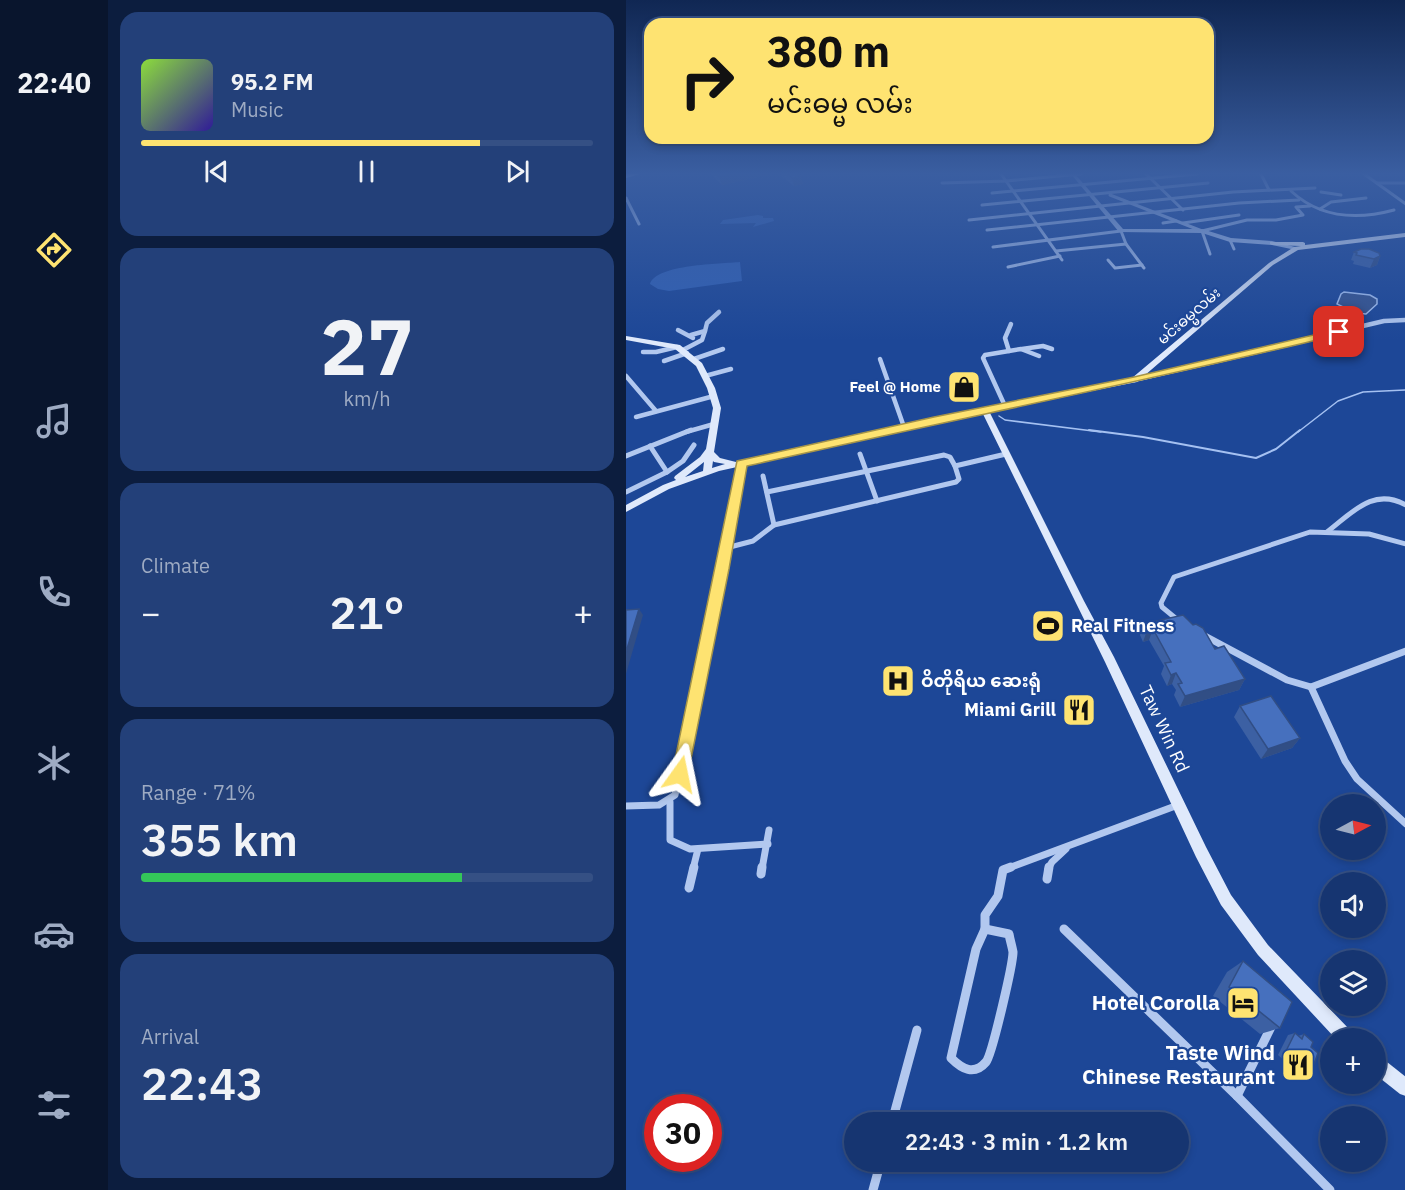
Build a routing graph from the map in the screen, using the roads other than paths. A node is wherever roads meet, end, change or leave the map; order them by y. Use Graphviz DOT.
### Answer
graph roads {
  1 [pos="987,230"];
  2 [pos="993,230"];
  3 [pos="1041,230"];
  4 [pos="1198,230"];
  5 [pos="1208,230"];
  6 [pos="1121,231"];
  7 [pos="1202,231"];
  8 [pos="1217,232"];
  9 [pos="1066,233"];
  10 [pos="1210,234"];
  11 [pos="1406,235"];
  12 [pos="1069,238"];
  13 [pos="1085,240"];
  14 [pos="1230,240"];
  15 [pos="1049,241"];
  16 [pos="1126,243"];
  17 [pos="1269,243"];
  18 [pos="1322,245"];
  19 [pos="993,247"];
  20 [pos="1090,247"];
  21 [pos="1296,248"];
  22 [pos="1234,249"];
  23 [pos="1056,251"];
  24 [pos="1211,254"];
  25 [pos="1281,257"];
  26 [pos="1109,260"];
  27 [pos="1007,267"];
  28 [pos="719,312"];
  29 [pos="1406,321"];
  30 [pos="1011,324"];
  31 [pos="677,330"];
  32 [pos="705,331"];
  33 [pos="691,335"];
  34 [pos="627,339"];
  35 [pos="697,343"];
  36 [pos="1021,349"];
  37 [pos="1052,349"];
  38 [pos="682,350"];
  39 [pos="723,350"];
  40 [pos="1009,351"];
  41 [pos="642,352"];
  42 [pos="1039,356"];
  43 [pos="880,359"];
  44 [pos="694,360"];
  45 [pos="664,361"];
  46 [pos="731,369"];
  47 [pos="705,376"];
  48 [pos="627,379"];
  49 [pos="1134,380"];
  50 [pos="714,396"];
  51 [pos="1005,406"];
  52 [pos="985,410"];
  53 [pos="656,411"];
  54 [pos="636,417"];
  55 [pos="714,424"];
  56 [pos="904,427"];
  57 [pos="694,445"];
  58 [pos="650,446"];
  59 [pos="709,451"];
  60 [pos="860,454"];
  61 [pos="1006,454"];
  62 [pos="626,456"];
  63 [pos="739,464"];
  64 [pos="955,466"];
  65 [pos="667,472"];
  66 [pos="707,472"];
  67 [pos="867,472"];
  68 [pos="763,476"];
  69 [pos="666,486"];
  70 [pos="626,492"];
  71 [pos="767,492"];
  72 [pos="877,501"];
  73 [pos="1404,503"];
  74 [pos="626,509"];
  75 [pos="774,525"];
  76 [pos="1326,532"];
  77 [pos="1406,544"];
  78 [pos="726,548"];
  79 [pos="1182,624"];
  80 [pos="1193,630"];
  81 [pos="1406,651"];
  82 [pos="1311,687"];
  83 [pos="670,802"];
  84 [pos="1178,805"];
  85 [pos="627,809"];
  86 [pos="1406,824"];
  87 [pos="769,830"];
  88 [pos="768,844"];
  89 [pos="1071,845"];
  90 [pos="698,849"];
  91 [pos="761,874"];
  92 [pos="1047,879"];
  93 [pos="689,888"];
  94 [pos="985,929"];
  95 [pos="1064,929"];
  96 [pos="1277,1014"];
  97 [pos="1335,1028"];
  98 [pos="917,1030"];
  99 [pos="1386,1072"];
  100 [pos="1406,1088"];
  101 [pos="1237,1096"];
  102 [pos="895,1112"];
  103 [pos="878,1172"];
  104 [pos="873,1190"];
  105 [pos="1330,1190"];
  1 -- 2 [label="street"];
  3 -- 15 [label="street"];
  4 -- 7 [label="street"];
  5 -- 7 [label="street"];
  6 -- 7 [label="street"];
  6 -- 12 [label="street"];
  6 -- 16 [label="street"];
  7 -- 10 [label="street"];
  7 -- 24 [label="street"];
  8 -- 10 [label="street"];
  9 -- 12 [label="street"];
  10 -- 14 [label="street"];
  11 -- 18 [label="main road, မင်းဓမ္မလမ်း"];
  12 -- 15 [label="street"];
  13 -- 20 [label="street"];
  14 -- 17 [label="street"];
  14 -- 22 [label="street"];
  15 -- 19 [label="street"];
  15 -- 23 [label="street"];
  16 -- 20 [label="street"];
  16 -- 26 [label="street"];
  17 -- 18 [label="main road"];
  17 -- 21 [label="street"];
  17 -- 25 [label="main road"];
  18 -- 21 [label="main road, မင်းဓမ္မလမ်း"];
  20 -- 23 [label="street"];
  21 -- 25 [label="main road, မင်းဓမ္မလမ်း"];
  23 -- 27 [label="street"];
  25 -- 49 [label="main road, မင်းဓမ္မလမ်း"];
  28 -- 32 [label="street"];
  29 -- 49 [label="street"];
  30 -- 40 [label="street"];
  31 -- 33 [label="street"];
  32 -- 33 [label="street"];
  32 -- 35 [label="street"];
  33 -- 35 [label="street"];
  34 -- 38 [label="main road"];
  35 -- 38 [label="street"];
  36 -- 37 [label="street"];
  36 -- 40 [label="street"];
  36 -- 42 [label="street"];
  38 -- 41 [label="street"];
  38 -- 44 [label="main road"];
  38 -- 45 [label="street"];
  39 -- 44 [label="street"];
  40 -- 51 [label="street"];
  43 -- 56 [label="street"];
  44 -- 47 [label="main road"];
  46 -- 47 [label="street"];
  47 -- 50 [label="main road"];
  48 -- 53 [label="street"];
  49 -- 51 [label="main road, မင်းဓမ္မလမ်း"];
  50 -- 53 [label="street"];
  50 -- 55 [label="main road"];
  51 -- 52 [label="main road, မင်းဓမ္မလမ်း"];
  52 -- 56 [label="main road, မင်းဓမ္မလမ်း"];
  52 -- 61 [label="main road, Taw Win Rd"];
  53 -- 54 [label="street"];
  55 -- 58 [label="street"];
  55 -- 59 [label="main road"];
  56 -- 63 [label="main road, မင်းဓမ္မလမ်း"];
  57 -- 65 [label="street"];
  58 -- 62 [label="street"];
  58 -- 65 [label="street"];
  59 -- 63 [label="main road"];
  59 -- 66 [label="main road"];
  59 -- 69 [label="main road"];
  60 -- 67 [label="street"];
  61 -- 64 [label="street"];
  61 -- 84 [label="main road, Taw Win Rd"];
  63 -- 66 [label="main road, မင်းဓမ္မလမ်း"];
  63 -- 78 [label="street"];
  64 -- 67 [label="street"];
  64 -- 72 [label="street"];
  65 -- 70 [label="street"];
  66 -- 69 [label="main road, မင်းဓမ္မလမ်း"];
  67 -- 71 [label="street"];
  67 -- 72 [label="street"];
  68 -- 71 [label="street"];
  69 -- 74 [label="main road"];
  71 -- 75 [label="street"];
  72 -- 75 [label="street"];
  73 -- 76 [label="street"];
  75 -- 78 [label="street"];
  76 -- 77 [label="street"];
  76 -- 79 [label="street"];
  78 -- 83 [label="street"];
  80 -- 82 [label="street"];
  81 -- 82 [label="street"];
  82 -- 86 [label="street"];
  83 -- 85 [label="street"];
  83 -- 90 [label="street"];
  84 -- 89 [label="street"];
  84 -- 97 [label="main road, Taw Win Rd"];
  87 -- 88 [label="street"];
  88 -- 90 [label="street"];
  88 -- 91 [label="street"];
  89 -- 92 [label="street"];
  89 -- 94 [label="street"];
  90 -- 93 [label="street"];
  94 -- 94 [label="street"];
  95 -- 101 [label="street"];
  96 -- 101 [label="street"];
  98 -- 102 [label="street"];
  99 -- 100 [label="main road"];
  101 -- 105 [label="street"];
  103 -- 104 [label="street"];
}
